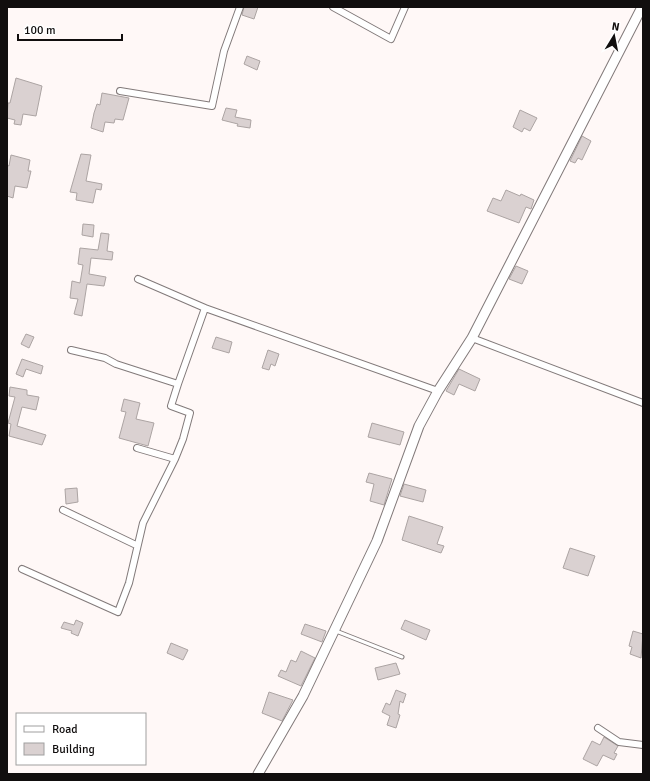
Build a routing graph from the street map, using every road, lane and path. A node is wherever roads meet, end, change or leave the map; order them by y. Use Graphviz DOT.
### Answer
graph roads {
  1 [pos="240,7"];
  2 [pos="333,7"];
  3 [pos="405,7"];
  4 [pos="642,7"];
  5 [pos="120,91"];
  6 [pos="138,279"];
  7 [pos="205,308"];
  8 [pos="472,338"];
  9 [pos="71,350"];
  10 [pos="178,384"];
  11 [pos="438,392"];
  12 [pos="643,403"];
  13 [pos="136,448"];
  14 [pos="175,459"];
  15 [pos="63,510"];
  16 [pos="136,545"];
  17 [pos="22,569"];
  18 [pos="334,630"];
  19 [pos="402,657"];
  20 [pos="598,728"];
  21 [pos="643,745"];
  22 [pos="258,774"];
  1 -- 5 [label="street"];
  2 -- 3 [label="street"];
  4 -- 8 [label="street"];
  6 -- 7 [label="street"];
  7 -- 10 [label="street"];
  7 -- 11 [label="street"];
  8 -- 11 [label="street"];
  8 -- 12 [label="street"];
  9 -- 10 [label="street"];
  10 -- 14 [label="street"];
  11 -- 18 [label="street"];
  13 -- 14 [label="street"];
  14 -- 16 [label="street"];
  15 -- 16 [label="street"];
  16 -- 17 [label="street"];
  18 -- 19 [label="lane"];
  18 -- 22 [label="street"];
  20 -- 21 [label="street"];
}
